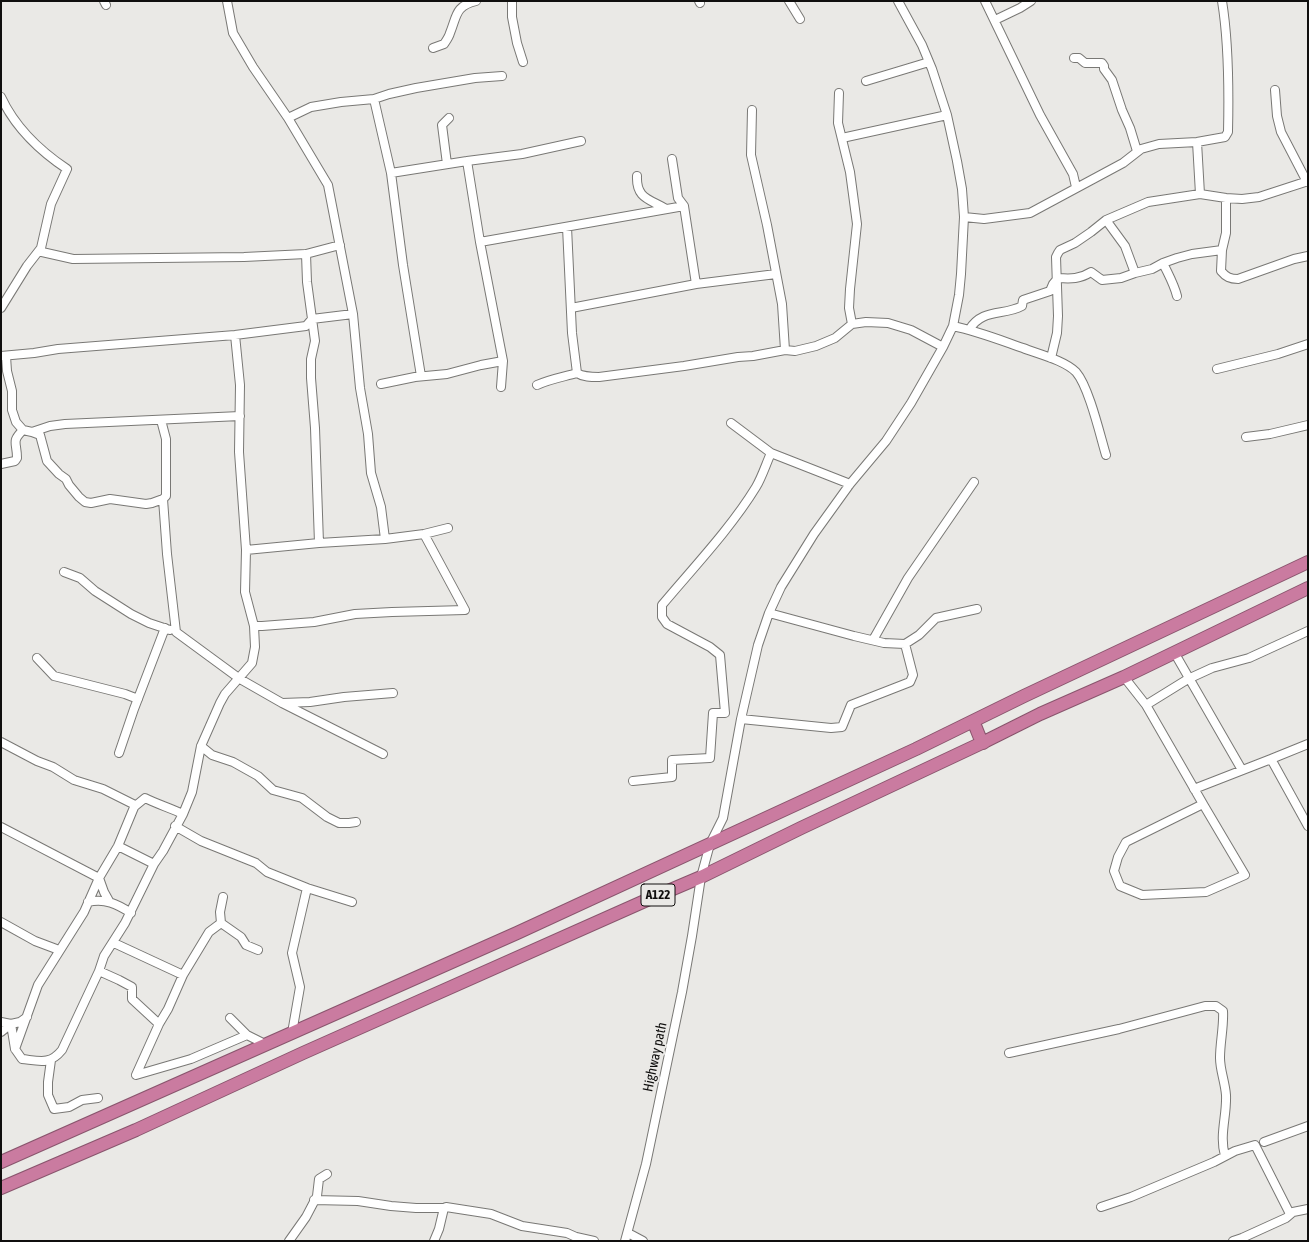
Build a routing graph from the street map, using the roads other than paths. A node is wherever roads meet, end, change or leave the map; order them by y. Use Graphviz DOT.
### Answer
graph roads {
  1 [pos="227,1"];
  2 [pos="476,1"];
  3 [pos="512,1"];
  4 [pos="789,1"];
  5 [pos="898,1"];
  6 [pos="985,1"];
  7 [pos="1031,1"];
  8 [pos="1222,1"];
  9 [pos="800,20"];
  10 [pos="995,20"];
  11 [pos="433,48"];
  12 [pos="1074,58"];
  13 [pos="523,62"];
  14 [pos="929,62"];
  15 [pos="502,76"];
  16 [pos="866,81"];
  17 [pos="1275,90"];
  18 [pos="840,93"];
  19 [pos="1,97"];
  20 [pos="374,99"];
  21 [pos="752,110"];
  22 [pos="947,115"];
  23 [pos="288,118"];
  24 [pos="449,118"];
  25 [pos="842,138"];
  26 [pos="581,141"];
  27 [pos="1197,142"];
  28 [pos="1137,151"];
  29 [pos="672,159"];
  30 [pos="467,160"];
  31 [pos="1123,163"];
  32 [pos="447,164"];
  33 [pos="391,172"];
  34 [pos="1073,174"];
  35 [pos="637,176"];
  36 [pos="1307,181"];
  37 [pos="1076,188"];
  38 [pos="1200,194"];
  39 [pos="1226,198"];
  40 [pos="684,206"];
  41 [pos="666,209"];
  42 [pos="964,217"];
  43 [pos="1106,220"];
  44 [pos="567,227"];
  45 [pos="480,242"];
  46 [pos="340,245"];
  47 [pos="41,248"];
  48 [pos="1222,250"];
  49 [pos="306,254"];
  50 [pos="1308,256"];
  51 [pos="1163,263"];
  52 [pos="1135,273"];
  53 [pos="776,274"];
  54 [pos="1058,278"];
  55 [pos="696,284"];
  56 [pos="1177,296"];
  57 [pos="1,308"];
  58 [pos="571,308"];
  59 [pos="353,314"];
  60 [pos="312,319"];
  61 [pos="852,324"];
  62 [pos="953,326"];
  63 [pos="969,330"];
  64 [pos="235,335"];
  65 [pos="1308,344"];
  66 [pos="943,347"];
  67 [pos="785,350"];
  68 [pos="4,356"];
  69 [pos="1051,358"];
  70 [pos="503,361"];
  71 [pos="1218,369"];
  72 [pos="576,373"];
  73 [pos="421,376"];
  74 [pos="381,384"];
  75 [pos="537,385"];
  76 [pos="501,387"];
  77 [pos="240,416"];
  78 [pos="224,417"];
  79 [pos="161,420"];
  80 [pos="731,423"];
  81 [pos="1308,425"];
  82 [pos="239,429"];
  83 [pos="23,430"];
  84 [pos="32,432"];
  85 [pos="1246,437"];
  86 [pos="771,453"];
  87 [pos="1106,455"];
  88 [pos="1,464"];
  89 [pos="974,482"];
  90 [pos="850,484"];
  91 [pos="163,499"];
  92 [pos="448,528"];
  93 [pos="424,534"];
  94 [pos="385,539"];
  95 [pos="319,543"];
  96 [pos="246,550"];
  97 [pos="1308,562"];
  98 [pos="64,572"];
  99 [pos="1308,588"];
  100 [pos="976,609"];
  101 [pos="769,613"];
  102 [pos="254,626"];
  103 [pos="165,628"];
  104 [pos="1308,630"];
  105 [pos="176,632"];
  106 [pos="873,640"];
  107 [pos="905,644"];
  108 [pos="1174,652"];
  109 [pos="37,658"];
  110 [pos="1124,677"];
  111 [pos="240,679"];
  112 [pos="1189,679"];
  113 [pos="393,693"];
  114 [pos="138,700"];
  115 [pos="282,703"];
  116 [pos="1146,705"];
  117 [pos="741,719"];
  118 [pos="972,722"];
  119 [pos="1,742"];
  120 [pos="986,742"];
  121 [pos="1308,744"];
  122 [pos="201,746"];
  123 [pos="120,753"];
  124 [pos="383,754"];
  125 [pos="1271,759"];
  126 [pos="1242,770"];
  127 [pos="633,782"];
  128 [pos="1194,789"];
  129 [pos="1203,804"];
  130 [pos="135,805"];
  131 [pos="183,814"];
  132 [pos="356,822"];
  133 [pos="175,826"];
  134 [pos="1308,826"];
  135 [pos="1,827"];
  136 [pos="710,844"];
  137 [pos="118,846"];
  138 [pos="154,864"];
  139 [pos="99,878"];
  140 [pos="701,878"];
  141 [pos="307,888"];
  142 [pos="223,897"];
  143 [pos="109,901"];
  144 [pos="88,902"];
  145 [pos="352,902"];
  146 [pos="131,913"];
  147 [pos="1,922"];
  148 [pos="221,923"];
  149 [pos="114,943"];
  150 [pos="59,950"];
  151 [pos="258,950"];
  152 [pos="99,971"];
  153 [pos="183,974"];
  154 [pos="27,1017"];
  155 [pos="230,1018"];
  156 [pos="1,1022"];
  157 [pos="11,1024"];
  158 [pos="160,1024"];
  159 [pos="1,1032"];
  160 [pos="292,1033"];
  161 [pos="247,1035"];
  162 [pos="262,1047"];
  163 [pos="15,1049"];
  164 [pos="1009,1053"];
  165 [pos="51,1060"];
  166 [pos="98,1098"];
  167 [pos="1308,1126"];
  168 [pos="1264,1142"];
  169 [pos="1225,1156"];
  170 [pos="1,1162"];
  171 [pos="327,1174"];
  172 [pos="1,1188"];
  173 [pos="314,1200"];
  174 [pos="1101,1207"];
  175 [pos="444,1208"];
  176 [pos="1308,1209"];
  177 [pos="1290,1214"];
  178 [pos="626,1237"];
  179 [pos="577,1239"];
  180 [pos="289,1241"];
  181 [pos="434,1241"];
  182 [pos="594,1241"];
  183 [pos="644,1241"];
  184 [pos="1233,1241"];
  1 -- 23 [label="street"];
  2 -- 11 [label="street"];
  3 -- 13 [label="street"];
  4 -- 9 [label="street"];
  5 -- 14 [label="street, Highway path"];
  6 -- 10 [label="street"];
  7 -- 10 [label="street"];
  8 -- 27 [label="street"];
  10 -- 34 [label="street"];
  12 -- 28 [label="street"];
  14 -- 16 [label="street"];
  14 -- 22 [label="street, Highway path"];
  15 -- 20 [label="street"];
  17 -- 36 [label="street"];
  18 -- 25 [label="street"];
  19 -- 47 [label="street"];
  20 -- 23 [label="street"];
  20 -- 33 [label="street"];
  21 -- 53 [label="street"];
  22 -- 25 [label="street"];
  22 -- 42 [label="street, Highway path"];
  23 -- 46 [label="street"];
  24 -- 32 [label="street"];
  25 -- 61 [label="street"];
  26 -- 30 [label="street"];
  27 -- 28 [label="street"];
  27 -- 38 [label="street"];
  28 -- 31 [label="street"];
  29 -- 40 [label="street"];
  30 -- 32 [label="street"];
  30 -- 45 [label="street"];
  31 -- 34 [label="street"];
  31 -- 37 [label="street"];
  32 -- 33 [label="street"];
  33 -- 73 [label="street"];
  34 -- 37 [label="street"];
  35 -- 41 [label="street"];
  36 -- 39 [label="street"];
  37 -- 42 [label="street"];
  38 -- 39 [label="street"];
  38 -- 43 [label="street"];
  39 -- 48 [label="street"];
  40 -- 41 [label="street"];
  40 -- 55 [label="street"];
  41 -- 44 [label="street"];
  42 -- 62 [label="street, Highway path"];
  43 -- 52 [label="street"];
  43 -- 54 [label="street"];
  44 -- 45 [label="street"];
  44 -- 58 [label="street"];
  45 -- 70 [label="street"];
  46 -- 49 [label="street"];
  46 -- 59 [label="street"];
  47 -- 49 [label="street"];
  47 -- 57 [label="street"];
  48 -- 50 [label="street"];
  48 -- 51 [label="street"];
  49 -- 60 [label="street"];
  51 -- 52 [label="street"];
  51 -- 56 [label="street"];
  52 -- 54 [label="street"];
  53 -- 55 [label="street"];
  53 -- 67 [label="street"];
  54 -- 63 [label="street"];
  54 -- 69 [label="street"];
  55 -- 58 [label="street"];
  58 -- 72 [label="street"];
  59 -- 60 [label="street"];
  59 -- 94 [label="street"];
  60 -- 64 [label="street"];
  60 -- 95 [label="street"];
  61 -- 66 [label="street"];
  61 -- 67 [label="street"];
  62 -- 63 [label="street"];
  62 -- 66 [label="street, Highway path"];
  63 -- 69 [label="street"];
  64 -- 68 [label="street"];
  64 -- 77 [label="street"];
  65 -- 71 [label="street"];
  66 -- 90 [label="street, Highway path"];
  67 -- 72 [label="street"];
  68 -- 83 [label="street"];
  69 -- 87 [label="street"];
  70 -- 73 [label="street"];
  70 -- 76 [label="street"];
  72 -- 75 [label="street"];
  73 -- 74 [label="street"];
  77 -- 78 [label="street"];
  77 -- 82 [label="street"];
  78 -- 79 [label="street"];
  78 -- 82 [label="street"];
  79 -- 84 [label="street"];
  79 -- 91 [label="street"];
  80 -- 86 [label="street"];
  81 -- 85 [label="street"];
  82 -- 96 [label="street"];
  83 -- 84 [label="street"];
  83 -- 88 [label="street"];
  84 -- 91 [label="street"];
  86 -- 90 [label="street"];
  86 -- 127 [label="street"];
  89 -- 106 [label="street"];
  90 -- 101 [label="street, Highway path"];
  91 -- 105 [label="street"];
  92 -- 93 [label="street"];
  93 -- 94 [label="street"];
  93 -- 102 [label="street"];
  94 -- 95 [label="street"];
  95 -- 96 [label="street"];
  96 -- 102 [label="street"];
  97 -- 118 [label="highway, A122"];
  98 -- 103 [label="street"];
  99 -- 108 [label="highway, A122"];
  100 -- 107 [label="street"];
  101 -- 106 [label="street"];
  101 -- 117 [label="street, Highway path"];
  102 -- 111 [label="street"];
  103 -- 105 [label="street"];
  103 -- 114 [label="street"];
  104 -- 112 [label="street"];
  105 -- 111 [label="street"];
  106 -- 107 [label="street"];
  107 -- 117 [label="street"];
  108 -- 110 [label="highway, A122"];
  108 -- 112 [label="street"];
  109 -- 114 [label="street"];
  110 -- 116 [label="street"];
  110 -- 120 [label="highway, A122"];
  111 -- 115 [label="street"];
  111 -- 122 [label="street"];
  112 -- 116 [label="street"];
  112 -- 126 [label="street"];
  113 -- 115 [label="street"];
  114 -- 123 [label="street"];
  115 -- 124 [label="street"];
  116 -- 128 [label="street"];
  117 -- 136 [label="street, Highway path"];
  118 -- 120 [label="highway"];
  118 -- 136 [label="highway, A122"];
  119 -- 130 [label="street"];
  120 -- 140 [label="highway, A122"];
  121 -- 125 [label="street"];
  122 -- 131 [label="street"];
  122 -- 132 [label="street"];
  125 -- 126 [label="street"];
  125 -- 134 [label="street"];
  126 -- 128 [label="street"];
  128 -- 129 [label="street"];
  129 -- 129 [label="street"];
  130 -- 131 [label="street"];
  130 -- 137 [label="street"];
  131 -- 133 [label="street"];
  133 -- 138 [label="street"];
  133 -- 141 [label="street"];
  135 -- 139 [label="street"];
  136 -- 140 [label="street, Highway path"];
  136 -- 160 [label="highway, A122"];
  137 -- 138 [label="street"];
  137 -- 139 [label="street"];
  138 -- 146 [label="street"];
  139 -- 143 [label="street"];
  139 -- 144 [label="street"];
  140 -- 172 [label="highway, A122"];
  140 -- 178 [label="street, Highway path"];
  141 -- 145 [label="street"];
  141 -- 160 [label="street"];
  142 -- 148 [label="street"];
  143 -- 144 [label="street"];
  143 -- 146 [label="street"];
  144 -- 150 [label="street"];
  146 -- 149 [label="street"];
  147 -- 150 [label="street"];
  148 -- 151 [label="street"];
  148 -- 153 [label="street"];
  149 -- 152 [label="street"];
  149 -- 153 [label="street"];
  150 -- 154 [label="street"];
  152 -- 158 [label="street"];
  152 -- 165 [label="street"];
  153 -- 158 [label="street"];
  154 -- 157 [label="street"];
  154 -- 163 [label="street"];
  155 -- 161 [label="street"];
  156 -- 157 [label="street"];
  157 -- 159 [label="street"];
  157 -- 163 [label="street"];
  158 -- 161 [label="street"];
  160 -- 162 [label="highway, A122"];
  161 -- 162 [label="street"];
  162 -- 170 [label="highway, A122"];
  163 -- 165 [label="street"];
  164 -- 169 [label="street"];
  165 -- 166 [label="street"];
  167 -- 168 [label="street"];
  169 -- 174 [label="street"];
  169 -- 177 [label="street"];
  171 -- 173 [label="street"];
  173 -- 175 [label="street"];
  173 -- 180 [label="street"];
  175 -- 179 [label="street"];
  175 -- 181 [label="street"];
  176 -- 177 [label="street"];
  177 -- 184 [label="street"];
  178 -- 183 [label="street"];
  179 -- 182 [label="street"];
}
